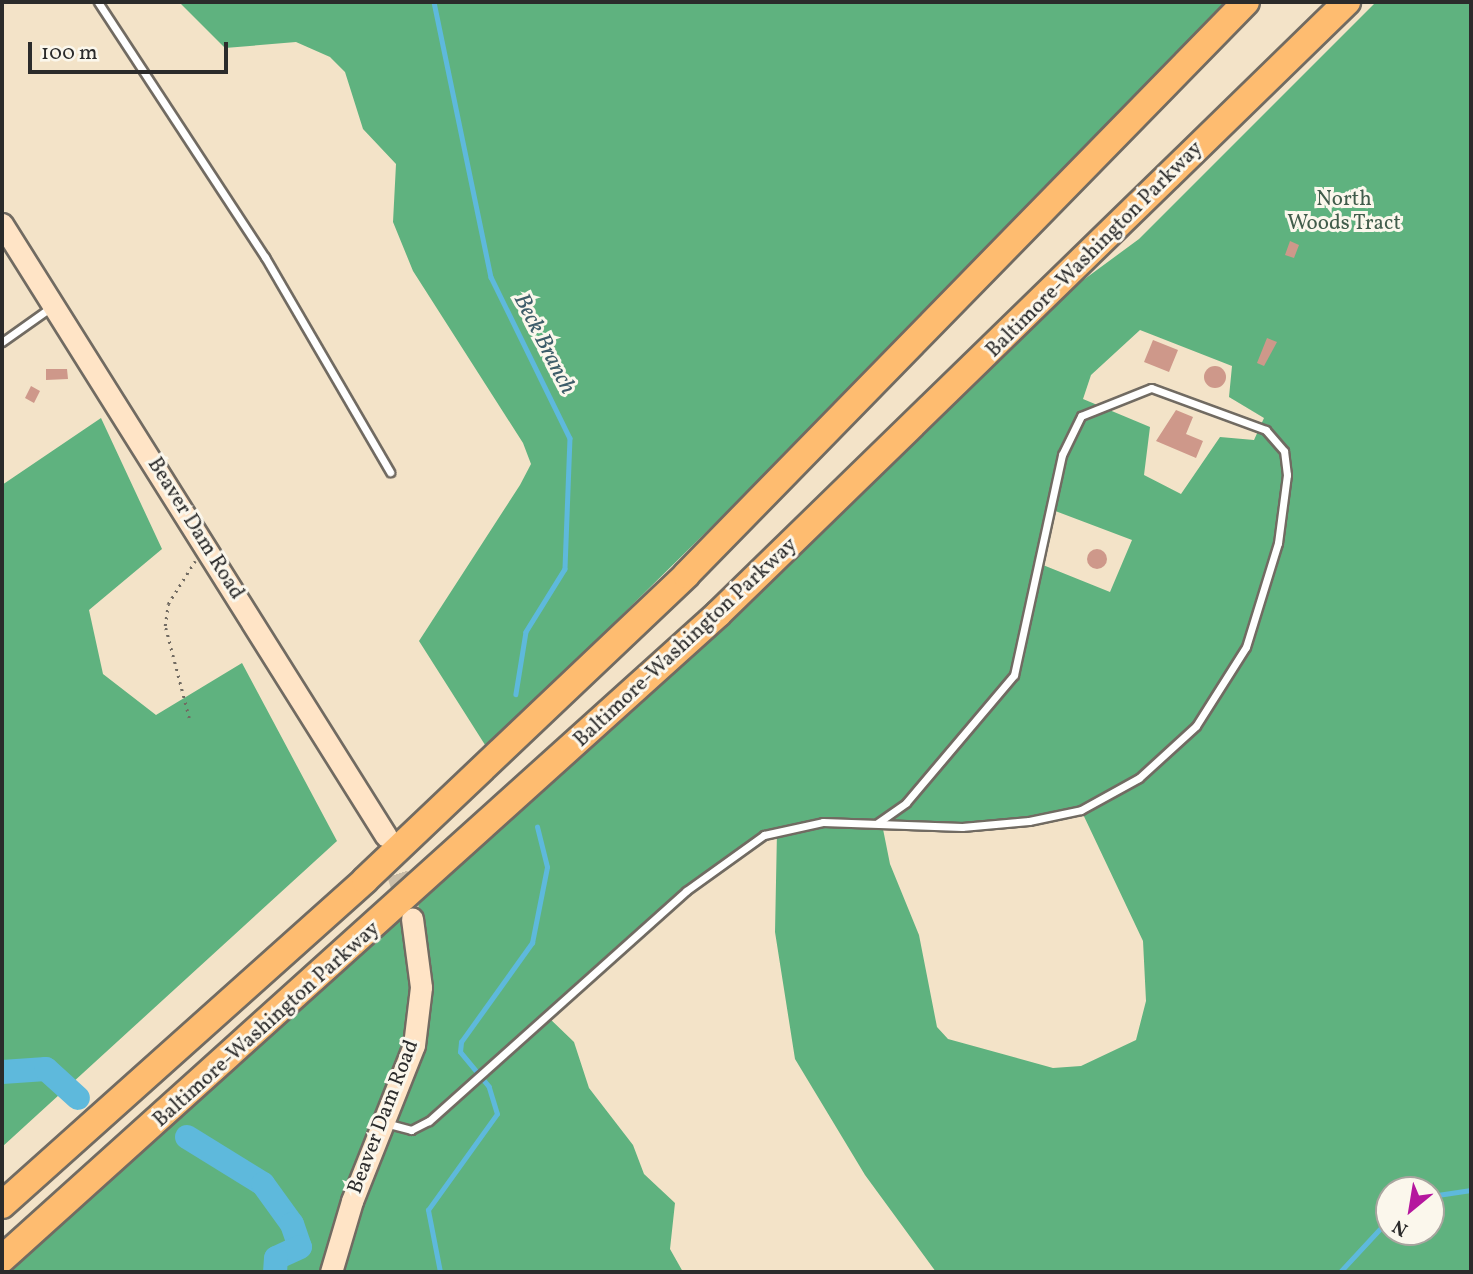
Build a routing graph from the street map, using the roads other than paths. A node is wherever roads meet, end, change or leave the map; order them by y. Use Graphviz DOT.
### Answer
graph roads {
  1 [pos="98,2"];
  2 [pos="1246,2"];
  3 [pos="1347,2"];
  4 [pos="2,224"];
  5 [pos="54,305"];
  6 [pos="2,342"];
  7 [pos="390,472"];
  8 [pos="877,823"];
  9 [pos="386,836"];
  10 [pos="412,919"];
  11 [pos="384,1123"];
  12 [pos="2,1205"];
  13 [pos="2,1259"];
  14 [pos="331,1272"];
  1 -- 7 [label="lane"];
  2 -- 12 [label="highway, Baltimore-Washington Parkway"];
  3 -- 13 [label="highway, Baltimore-Washington Parkway"];
  4 -- 5 [label="street, Beaver Dam Road"];
  5 -- 6 [label="lane"];
  5 -- 9 [label="street, Beaver Dam Road"];
  8 -- 8 [label="lane"];
  8 -- 11 [label="lane"];
  10 -- 11 [label="street, Beaver Dam Road"];
  11 -- 14 [label="street, Beaver Dam Road"];
}
